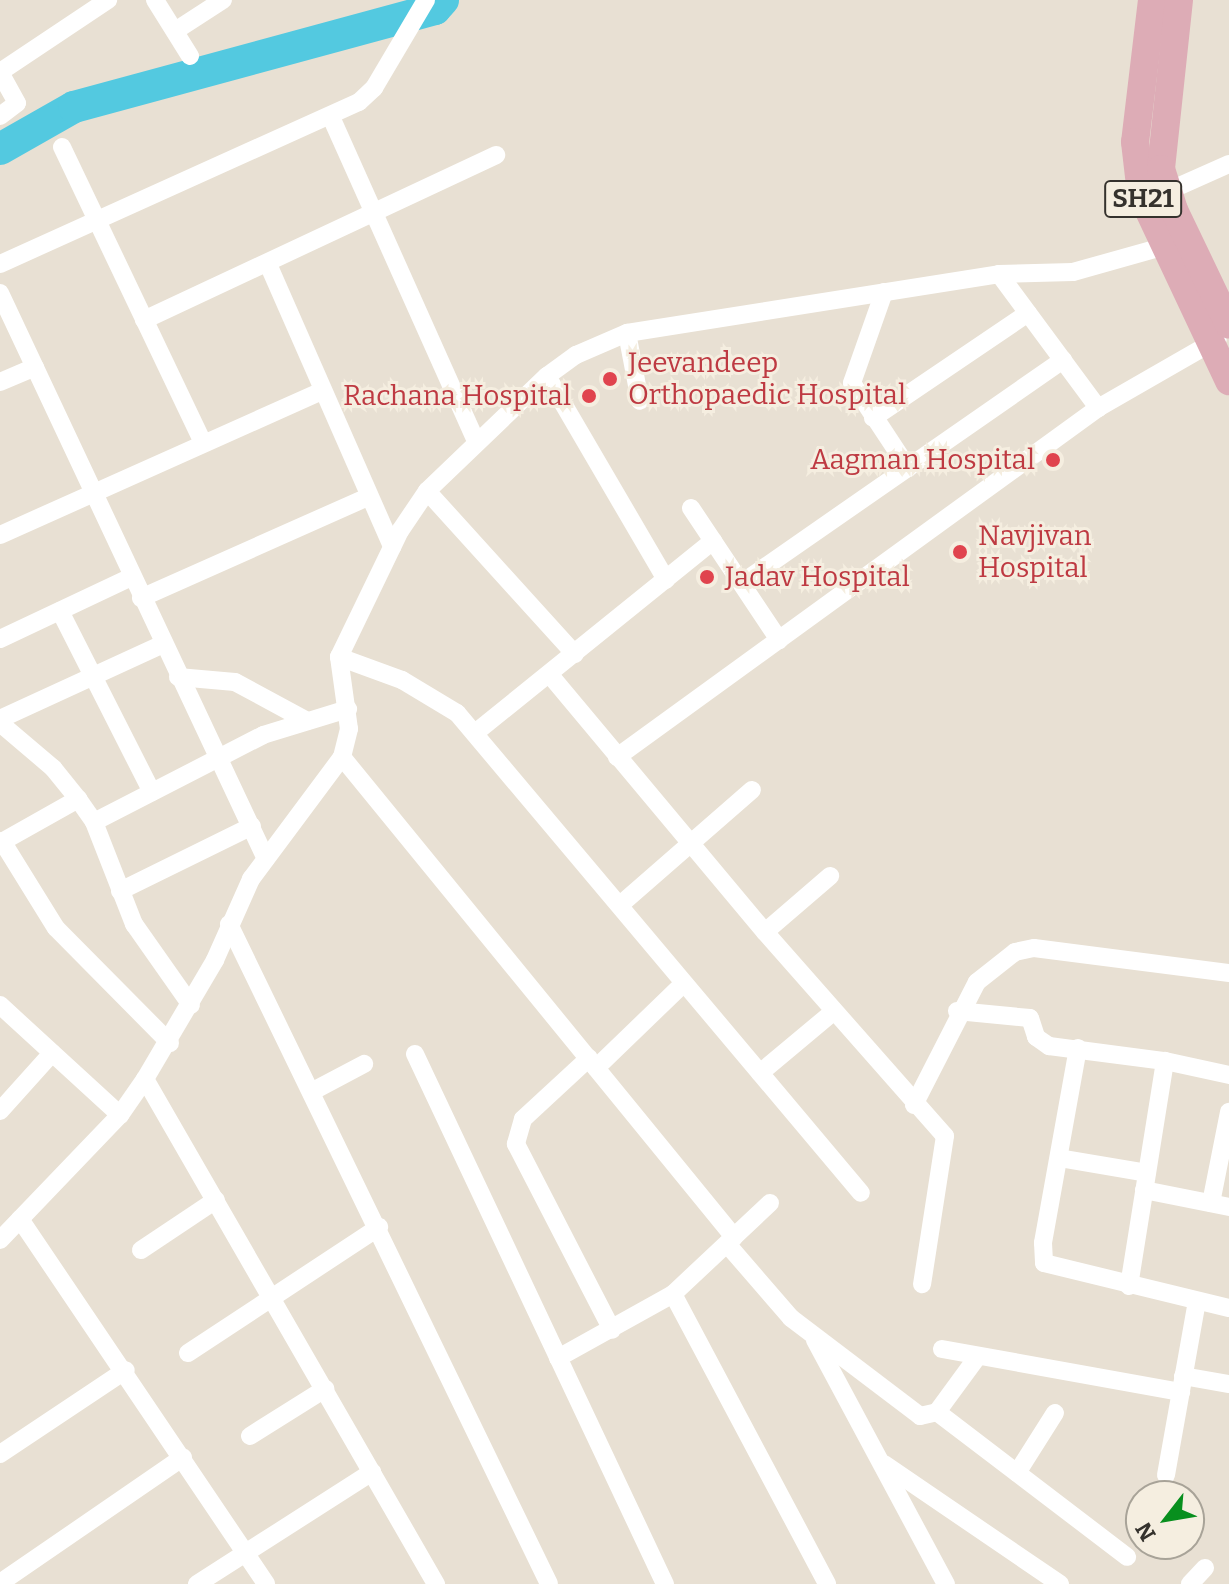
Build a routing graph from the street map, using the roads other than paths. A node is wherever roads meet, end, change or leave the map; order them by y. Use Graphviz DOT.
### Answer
graph roads {
  1 [pos="108,0"];
  2 [pos="155,0"];
  3 [pos="223,0"];
  4 [pos="426,0"];
  5 [pos="1152,0"];
  6 [pos="1179,0"];
  7 [pos="175,31"];
  8 [pos="190,56"];
  9 [pos="0,116"];
  10 [pos="331,117"];
  11 [pos="62,147"];
  12 [pos="496,155"];
  13 [pos="1229,164"];
  14 [pos="1166,192"];
  15 [pos="375,215"];
  16 [pos="96,218"];
  17 [pos="1162,247"];
  18 [pos="0,264"];
  19 [pos="268,264"];
  20 [pos="999,274"];
  21 [pos="884,292"];
  22 [pos="0,293"];
  23 [pos="1028,313"];
  24 [pos="144,320"];
  25 [pos="627,333"];
  26 [pos="1223,334"];
  27 [pos="1063,360"];
  28 [pos="35,367"];
  29 [pos="547,376"];
  30 [pos="1229,381"];
  31 [pos="0,382"];
  32 [pos="322,391"];
  33 [pos="640,401"];
  34 [pos="1098,408"];
  35 [pos="873,418"];
  36 [pos="203,443"];
  37 [pos="477,443"];
  38 [pos="908,468"];
  39 [pos="427,491"];
  40 [pos="93,495"];
  41 [pos="368,497"];
  42 [pos="691,508"];
  43 [pos="0,535"];
  44 [pos="713,541"];
  45 [pos="392,547"];
  46 [pos="131,577"];
  47 [pos="666,580"];
  48 [pos="742,583"];
  49 [pos="141,598"];
  50 [pos="60,611"];
  51 [pos="0,639"];
  52 [pos="779,640"];
  53 [pos="163,644"];
  54 [pos="575,654"];
  55 [pos="339,657"];
  56 [pos="550,675"];
  57 [pos="93,676"];
  58 [pos="178,677"];
  59 [pos="348,709"];
  60 [pos="0,721"];
  61 [pos="307,721"];
  62 [pos="475,733"];
  63 [pos="17,737"];
  64 [pos="0,746"];
  65 [pos="220,757"];
  66 [pos="342,757"];
  67 [pos="617,757"];
  68 [pos="752,790"];
  69 [pos="152,792"];
  70 [pos="78,799"];
  71 [pos="94,822"];
  72 [pos="252,826"];
  73 [pos="1,842"];
  74 [pos="690,845"];
  75 [pos="266,859"];
  76 [pos="830,876"];
  77 [pos="120,891"];
  78 [pos="620,905"];
  79 [pos="229,924"];
  80 [pos="765,932"];
  81 [pos="1229,973"];
  82 [pos="684,983"];
  83 [pos="0,1005"];
  84 [pos="191,1005"];
  85 [pos="957,1011"];
  86 [pos="833,1012"];
  87 [pos="170,1043"];
  88 [pos="1078,1048"];
  89 [pos="52,1053"];
  90 [pos="415,1054"];
  91 [pos="1165,1061"];
  92 [pos="592,1063"];
  93 [pos="364,1064"];
  94 [pos="760,1073"];
  95 [pos="1229,1075"];
  96 [pos="145,1079"];
  97 [pos="313,1091"];
  98 [pos="914,1105"];
  99 [pos="0,1111"];
  100 [pos="1229,1112"];
  101 [pos="120,1115"];
  102 [pos="1059,1158"];
  103 [pos="1146,1181"];
  104 [pos="861,1193"];
  105 [pos="216,1200"];
  106 [pos="770,1203"];
  107 [pos="1220,1205"];
  108 [pos="20,1219"];
  109 [pos="379,1227"];
  110 [pos="0,1240"];
  111 [pos="731,1240"];
  112 [pos="141,1250"];
  113 [pos="922,1284"];
  114 [pos="1129,1286"];
  115 [pos="673,1294"];
  116 [pos="273,1297"];
  117 [pos="1197,1301"];
  118 [pos="1229,1308"];
  119 [pos="612,1330"];
  120 [pos="811,1332"];
  121 [pos="942,1349"];
  122 [pos="188,1353"];
  123 [pos="978,1356"];
  124 [pos="558,1358"];
  125 [pos="126,1370"];
  126 [pos="1182,1384"];
  127 [pos="1229,1384"];
  128 [pos="325,1389"];
  129 [pos="937,1412"];
  130 [pos="1055,1413"];
  131 [pos="250,1436"];
  132 [pos="0,1454"];
  133 [pos="183,1457"];
  134 [pos="880,1462"];
  135 [pos="372,1472"];
  136 [pos="1017,1473"];
  137 [pos="1166,1475"];
  138 [pos="245,1553"];
  139 [pos="1125,1555"];
  140 [pos="1205,1568"];
  141 [pos="0,1583"];
  142 [pos="197,1584"];
  143 [pos="266,1584"];
  144 [pos="436,1584"];
  145 [pos="549,1584"];
  146 [pos="665,1584"];
  147 [pos="827,1584"];
  148 [pos="946,1584"];
  149 [pos="1060,1584"];
  150 [pos="1190,1584"];
  1 -- 9 [label="street"];
  2 -- 7 [label="street"];
  3 -- 7 [label="street"];
  4 -- 10 [label="street"];
  5 -- 17 [label="main road, SH21"];
  6 -- 14 [label="main road, SH21"];
  7 -- 8 [label="street"];
  10 -- 15 [label="street"];
  10 -- 16 [label="street"];
  11 -- 16 [label="street"];
  12 -- 15 [label="street"];
  13 -- 14 [label="street"];
  14 -- 26 [label="main road, SH21"];
  15 -- 19 [label="street"];
  15 -- 37 [label="street"];
  16 -- 18 [label="street"];
  16 -- 24 [label="street"];
  17 -- 20 [label="street"];
  17 -- 26 [label="main road, SH21"];
  19 -- 24 [label="street"];
  19 -- 32 [label="street"];
  20 -- 21 [label="street"];
  20 -- 23 [label="street"];
  21 -- 25 [label="street"];
  21 -- 35 [label="street"];
  22 -- 28 [label="street"];
  23 -- 27 [label="street"];
  23 -- 35 [label="street"];
  24 -- 36 [label="street"];
  25 -- 29 [label="street"];
  25 -- 33 [label="street"];
  26 -- 30 [label="main road, SH21"];
  26 -- 34 [label="street"];
  27 -- 34 [label="street"];
  27 -- 38 [label="street"];
  28 -- 31 [label="street"];
  28 -- 40 [label="street"];
  29 -- 37 [label="street"];
  29 -- 47 [label="street"];
  32 -- 36 [label="street"];
  32 -- 41 [label="street"];
  34 -- 52 [label="street"];
  35 -- 38 [label="street"];
  36 -- 40 [label="street"];
  37 -- 39 [label="street"];
  38 -- 48 [label="street"];
  39 -- 45 [label="street"];
  39 -- 54 [label="street"];
  40 -- 43 [label="street"];
  40 -- 46 [label="street"];
  41 -- 45 [label="street"];
  41 -- 49 [label="street"];
  42 -- 44 [label="street"];
  44 -- 47 [label="street"];
  44 -- 48 [label="street"];
  45 -- 55 [label="street"];
  46 -- 49 [label="street"];
  46 -- 50 [label="street"];
  47 -- 54 [label="street"];
  48 -- 52 [label="street"];
  49 -- 53 [label="street"];
  50 -- 51 [label="street"];
  50 -- 57 [label="street"];
  52 -- 67 [label="street"];
  53 -- 57 [label="street"];
  53 -- 58 [label="street"];
  54 -- 56 [label="street"];
  55 -- 59 [label="street"];
  55 -- 62 [label="street"];
  56 -- 62 [label="street"];
  56 -- 67 [label="street"];
  57 -- 60 [label="street"];
  57 -- 69 [label="street"];
  58 -- 61 [label="street"];
  58 -- 65 [label="street"];
  59 -- 61 [label="street"];
  59 -- 66 [label="street"];
  60 -- 63 [label="street"];
  61 -- 65 [label="street"];
  62 -- 78 [label="street"];
  63 -- 64 [label="street"];
  63 -- 70 [label="street"];
  65 -- 69 [label="street"];
  65 -- 72 [label="street"];
  66 -- 75 [label="street"];
  66 -- 92 [label="street"];
  67 -- 74 [label="street"];
  68 -- 74 [label="street"];
  69 -- 71 [label="street"];
  70 -- 71 [label="street"];
  70 -- 73 [label="street"];
  71 -- 77 [label="street"];
  72 -- 75 [label="street"];
  72 -- 77 [label="street"];
  73 -- 87 [label="street"];
  74 -- 78 [label="street"];
  74 -- 80 [label="street"];
  75 -- 79 [label="street"];
  76 -- 80 [label="street"];
  77 -- 84 [label="street"];
  78 -- 82 [label="street"];
  79 -- 84 [label="street"];
  79 -- 97 [label="street"];
  80 -- 86 [label="street"];
  81 -- 85 [label="street"];
  82 -- 92 [label="street"];
  82 -- 94 [label="street"];
  83 -- 89 [label="street"];
  84 -- 87 [label="street"];
  85 -- 88 [label="street"];
  85 -- 98 [label="street"];
  86 -- 94 [label="street"];
  86 -- 98 [label="street"];
  87 -- 96 [label="street"];
  88 -- 91 [label="street"];
  88 -- 102 [label="street"];
  89 -- 99 [label="street"];
  89 -- 101 [label="street"];
  90 -- 124 [label="street"];
  91 -- 95 [label="street"];
  91 -- 103 [label="street"];
  92 -- 111 [label="street"];
  92 -- 119 [label="street"];
  93 -- 97 [label="street"];
  94 -- 104 [label="street"];
  96 -- 101 [label="street"];
  96 -- 105 [label="street"];
  97 -- 109 [label="street"];
  98 -- 113 [label="street"];
  100 -- 107 [label="street"];
  101 -- 108 [label="street"];
  102 -- 103 [label="street"];
  102 -- 114 [label="street"];
  103 -- 107 [label="street"];
  103 -- 114 [label="street"];
  105 -- 112 [label="street"];
  105 -- 116 [label="street"];
  106 -- 111 [label="street"];
  108 -- 110 [label="street"];
  108 -- 125 [label="street"];
  109 -- 116 [label="street"];
  109 -- 145 [label="street"];
  111 -- 115 [label="street"];
  111 -- 120 [label="street"];
  114 -- 117 [label="street"];
  115 -- 119 [label="street"];
  115 -- 147 [label="street"];
  116 -- 122 [label="street"];
  116 -- 128 [label="street"];
  117 -- 118 [label="street"];
  117 -- 126 [label="street"];
  119 -- 124 [label="street"];
  120 -- 129 [label="street"];
  120 -- 134 [label="street"];
  121 -- 123 [label="street"];
  123 -- 126 [label="street"];
  123 -- 129 [label="street"];
  124 -- 146 [label="street"];
  125 -- 132 [label="street"];
  125 -- 133 [label="street"];
  126 -- 127 [label="street"];
  126 -- 137 [label="street"];
  128 -- 131 [label="street"];
  128 -- 135 [label="street"];
  129 -- 136 [label="street"];
  130 -- 136 [label="street"];
  133 -- 138 [label="street"];
  133 -- 141 [label="street"];
  134 -- 148 [label="street"];
  134 -- 149 [label="street"];
  135 -- 138 [label="street"];
  135 -- 144 [label="street"];
  136 -- 139 [label="street"];
  138 -- 142 [label="street"];
  138 -- 143 [label="street"];
  140 -- 150 [label="street"];
}
